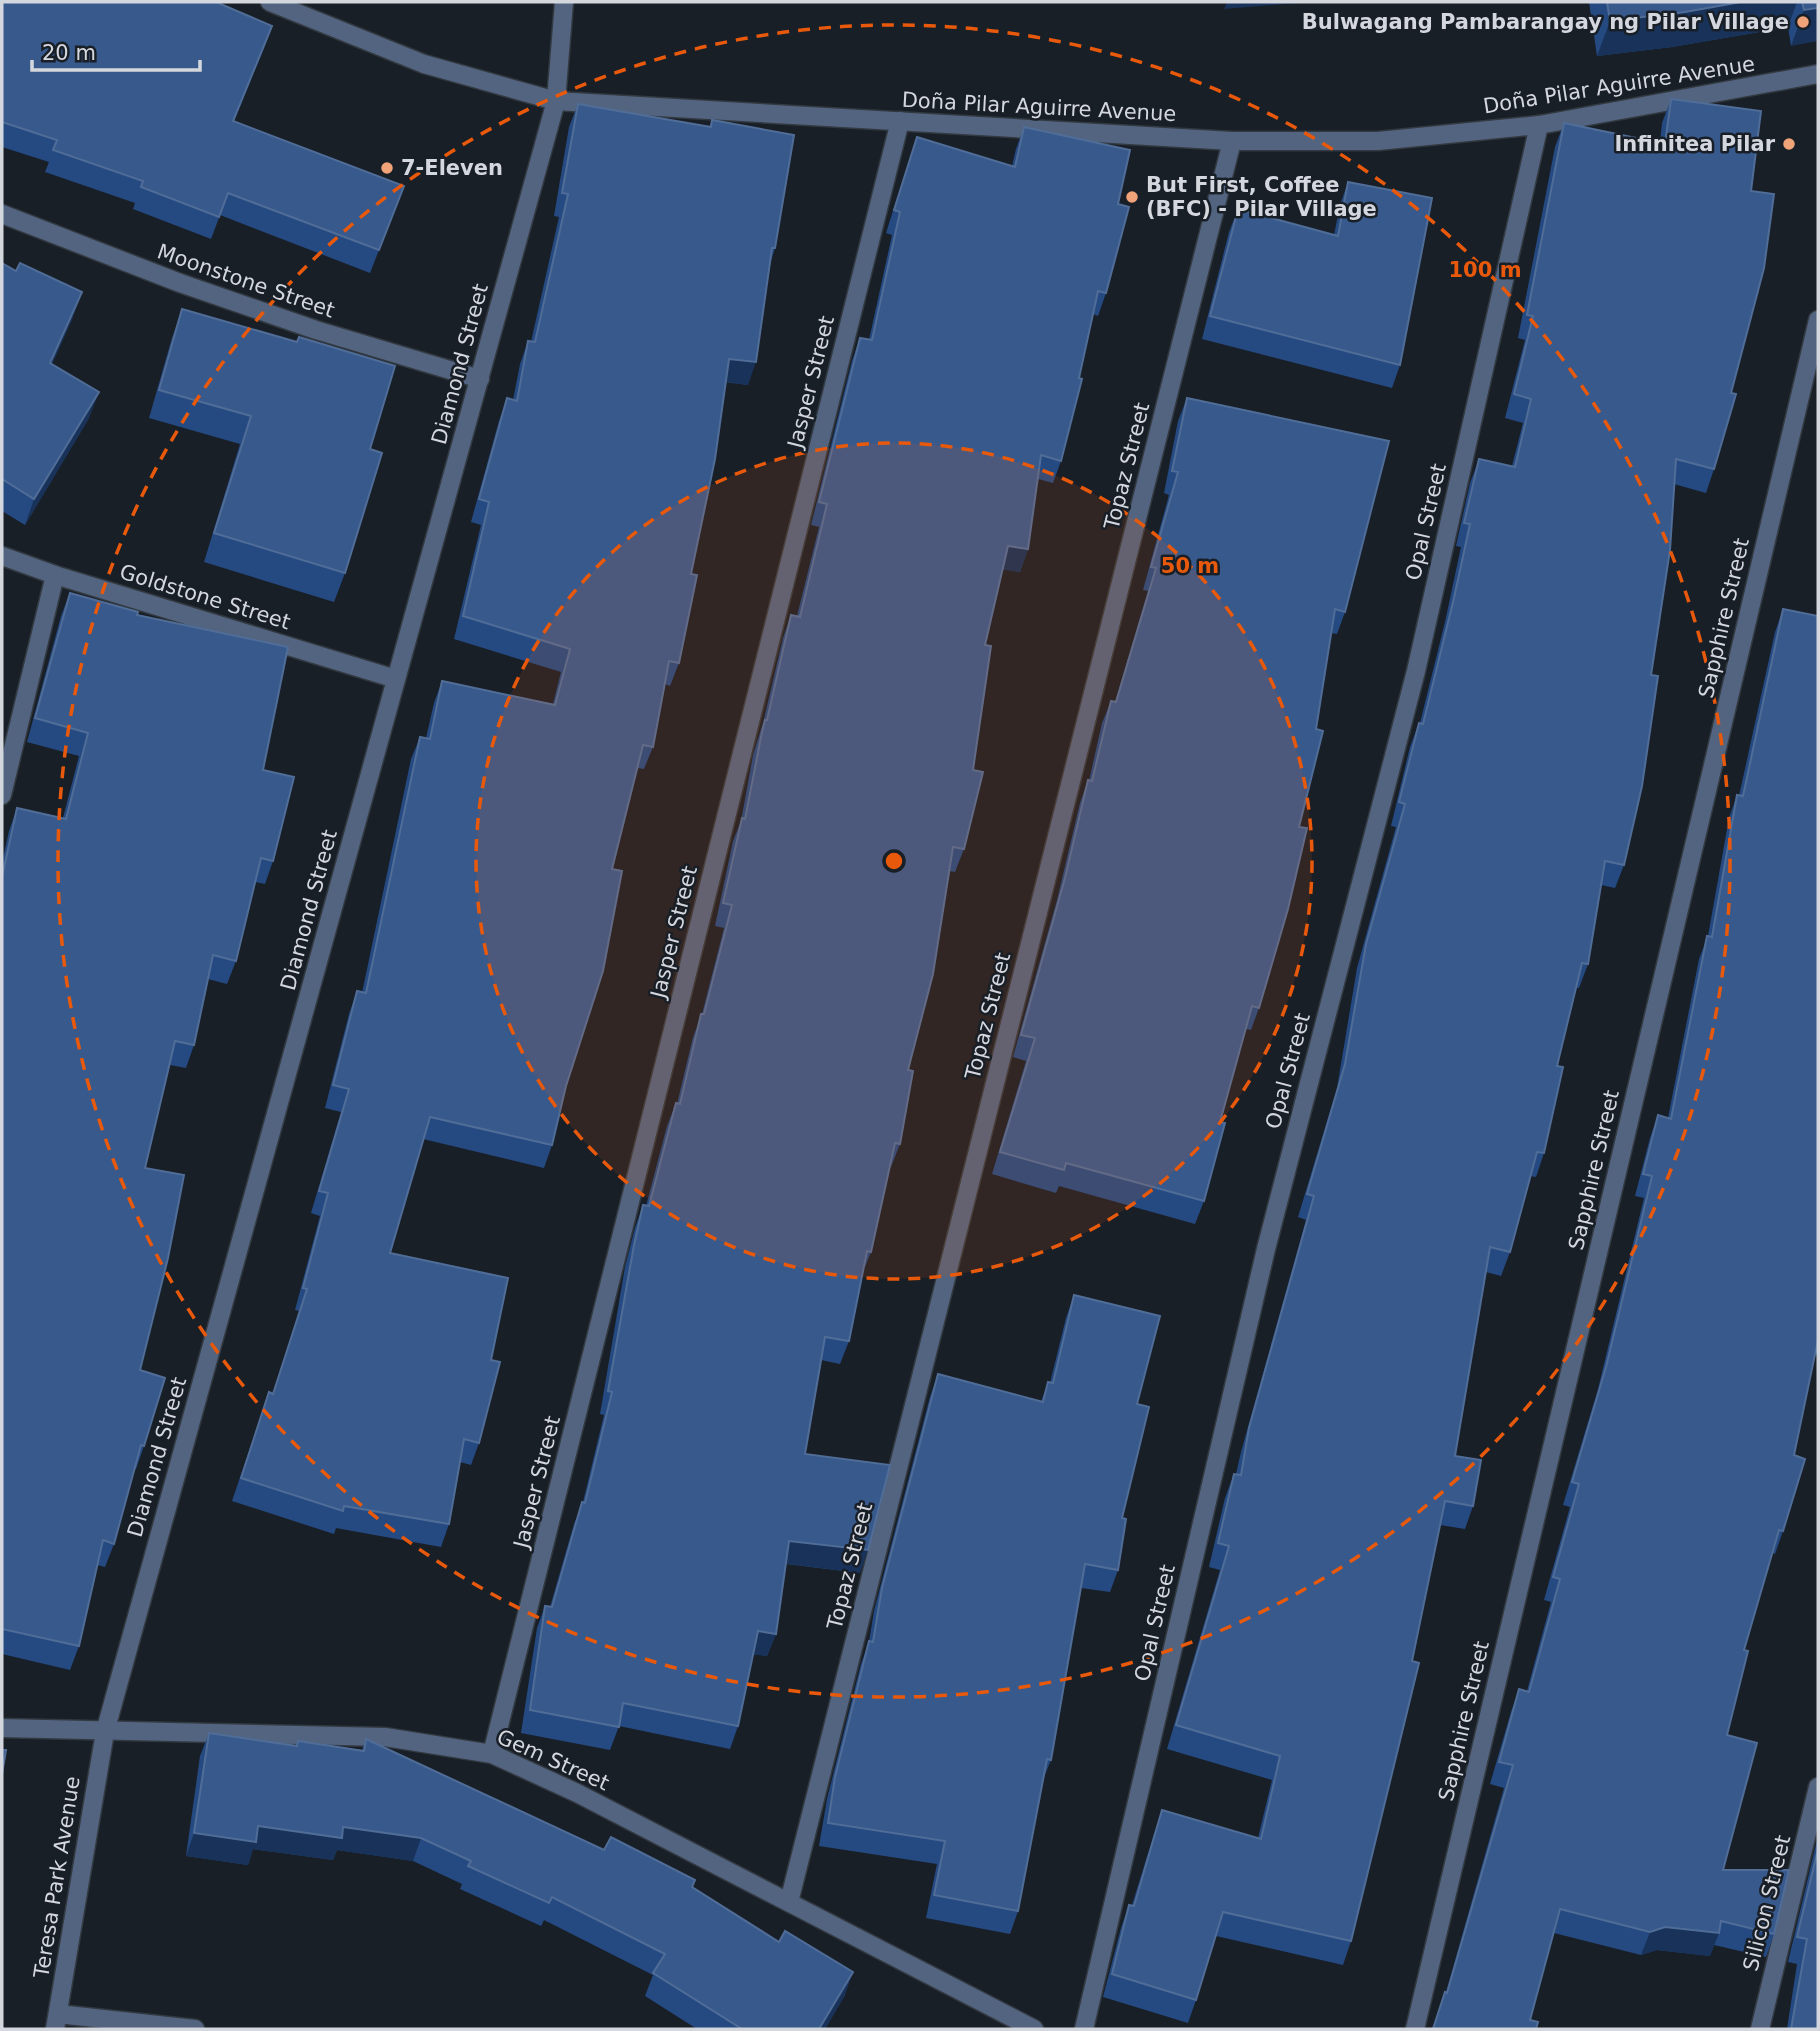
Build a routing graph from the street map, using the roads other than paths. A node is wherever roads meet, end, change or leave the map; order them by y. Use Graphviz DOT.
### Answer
graph roads {
  1 [pos="270,2"];
  2 [pos="564,2"];
  3 [pos="1818,75"];
  4 [pos="556,101"];
  5 [pos="900,121"];
  6 [pos="1539,125"];
  7 [pos="1232,142"];
  8 [pos="2,214"];
  9 [pos="1818,320"];
  10 [pos="480,379"];
  11 [pos="2,556"];
  12 [pos="55,575"];
  13 [pos="397,679"];
  14 [pos="2,795"];
  15 [pos="2,1728"];
  16 [pos="105,1732"];
  17 [pos="492,1754"];
  18 [pos="1818,1787"];
  19 [pos="789,1902"];
  20 [pos="56,2022"];
  21 [pos="195,2029"];
  22 [pos="1034,2029"];
  23 [pos="1084,2029"];
  24 [pos="1415,2029"];
  25 [pos="1760,2029"];
  1 -- 4 [label="street, Doña Pilar Aguirre Avenue"];
  2 -- 4 [label="street, Diamond Street"];
  3 -- 6 [label="street, Doña Pilar Aguirre Avenue"];
  4 -- 5 [label="street, Doña Pilar Aguirre Avenue"];
  4 -- 10 [label="street, Diamond Street"];
  5 -- 7 [label="street, Doña Pilar Aguirre Avenue"];
  5 -- 17 [label="street, Jasper Street"];
  6 -- 7 [label="street, Doña Pilar Aguirre Avenue"];
  6 -- 23 [label="street, Opal Street"];
  7 -- 19 [label="street, Topaz Street"];
  8 -- 10 [label="street, Moonstone Street"];
  9 -- 24 [label="street, Sapphire Street"];
  10 -- 13 [label="street, Diamond Street"];
  11 -- 12 [label="street, Goldstone Street"];
  12 -- 13 [label="street, Goldstone Street"];
  12 -- 14 [label="street"];
  13 -- 16 [label="street, Diamond Street"];
  15 -- 16 [label="street, Gem Street"];
  16 -- 17 [label="street, Gem Street"];
  16 -- 20 [label="street, Teresa Park Avenue"];
  17 -- 19 [label="street, Gem Street"];
  18 -- 25 [label="street, Silicon Street"];
  19 -- 22 [label="street, Gem Street"];
  20 -- 21 [label="street"];
}
